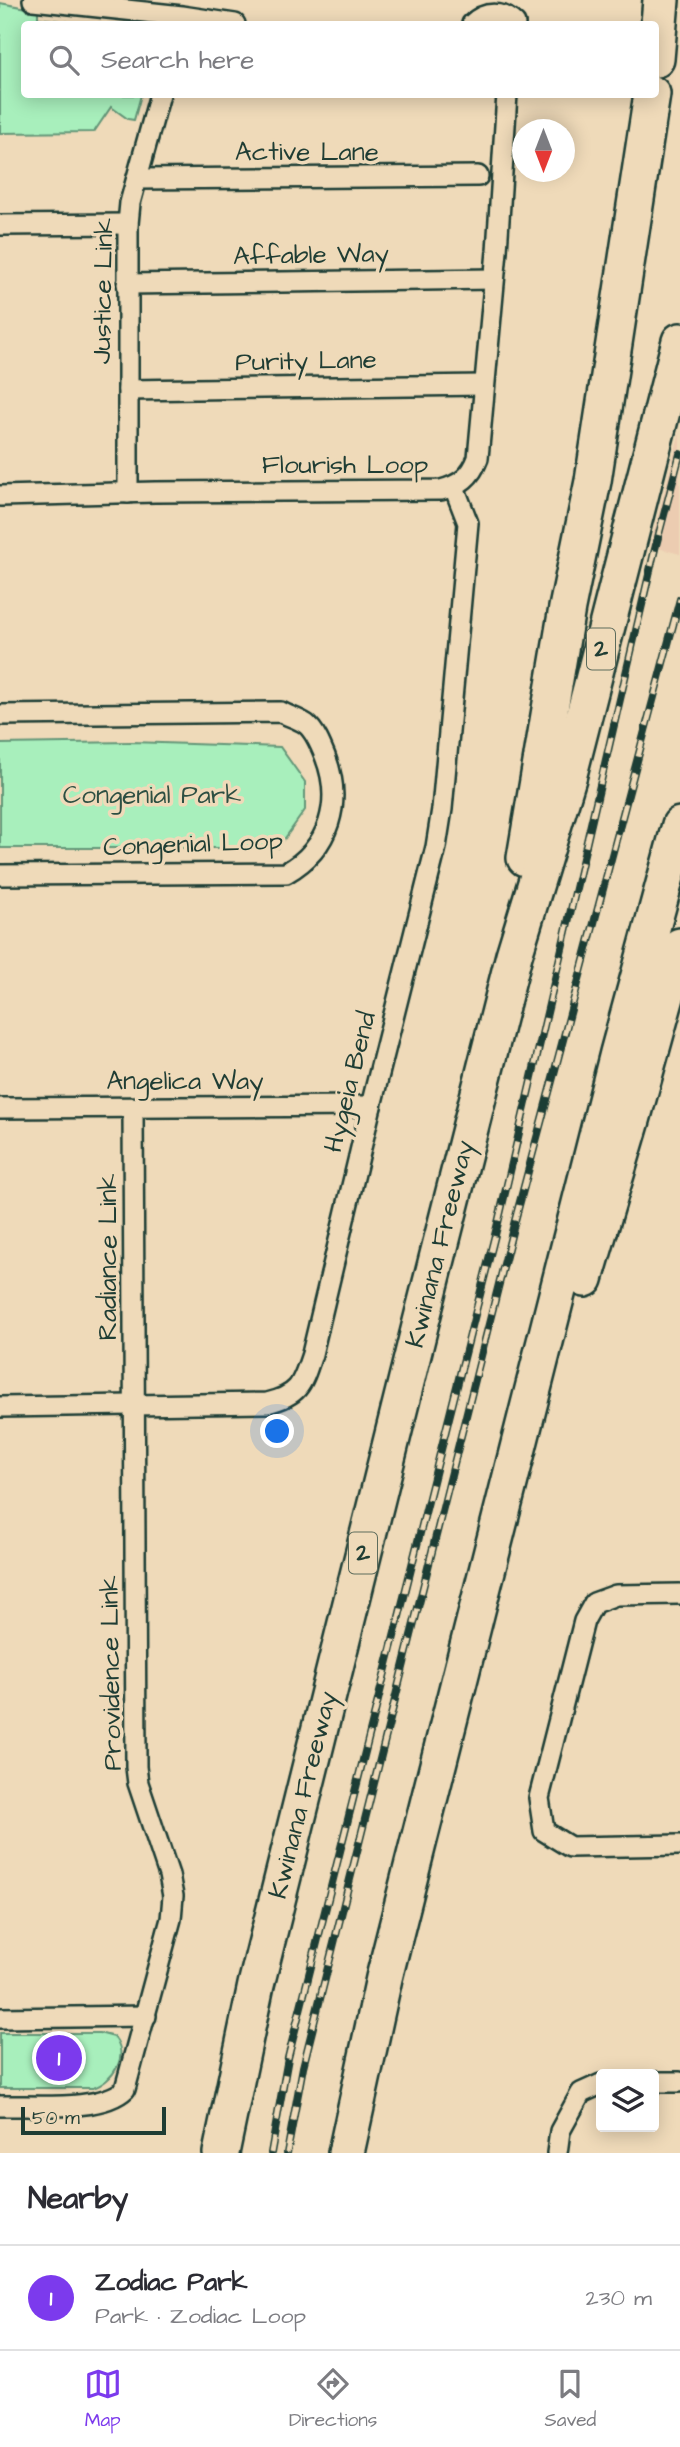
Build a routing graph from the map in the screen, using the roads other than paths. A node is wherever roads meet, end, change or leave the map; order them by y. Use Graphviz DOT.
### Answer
graph roads {
  1 [pos="33,0"];
  2 [pos="48,0"];
  3 [pos="662,0"];
  4 [pos="181,20"];
  5 [pos="476,21"];
  6 [pos="511,21"];
  7 [pos="659,30"];
  8 [pos="159,98"];
  9 [pos="507,98"];
  10 [pos="651,98"];
  11 [pos="478,176"];
  12 [pos="137,179"];
  13 [pos="128,224"];
  14 [pos="0,225"];
  15 [pos="494,279"];
  16 [pos="127,284"];
  17 [pos="680,341"];
  18 [pos="484,385"];
  19 [pos="128,390"];
  20 [pos="454,487"];
  21 [pos="128,493"];
  22 [pos="0,496"];
  23 [pos="0,715"];
  24 [pos="680,825"];
  25 [pos="0,875"];
  26 [pos="680,946"];
  27 [pos="514,955"];
  28 [pos="371,1106"];
  29 [pos="0,1108"];
  30 [pos="133,1108"];
  31 [pos="135,1405"];
  32 [pos="0,1407"];
  33 [pos="516,1459"];
  34 [pos="680,1594"];
  35 [pos="680,1845"];
  36 [pos="146,2016"];
  37 [pos="0,2018"];
  38 [pos="659,2082"];
  39 [pos="680,2082"];
  40 [pos="596,2086"];
  41 [pos="0,2106"];
  42 [pos="221,2153"];
  43 [pos="346,2153"];
  44 [pos="557,2153"];
  1 -- 2 [label="street"];
  2 -- 4 [label="street"];
  3 -- 7 [label="highway"];
  5 -- 6 [label="street"];
  8 -- 12 [label="street, Justice Link"];
  9 -- 15 [label="street, Flourish Loop"];
  10 -- 27 [label="highway, 2"];
  11 -- 12 [label="street, Active Lane"];
  12 -- 13 [label="street, Justice Link"];
  13 -- 14 [label="street"];
  13 -- 16 [label="street, Justice Link"];
  15 -- 16 [label="street, Affable Way"];
  15 -- 18 [label="street, Flourish Loop"];
  16 -- 19 [label="street, Justice Link"];
  17 -- 27 [label="highway, Kwinana Freeway / 2"];
  18 -- 19 [label="street, Purity Lane"];
  18 -- 20 [label="street, Flourish Loop"];
  19 -- 21 [label="street, Justice Link"];
  20 -- 21 [label="street, Flourish Loop"];
  20 -- 28 [label="street, Hygeia Bend"];
  21 -- 22 [label="street, Flourish Loop"];
  23 -- 25 [label="street, Congenial Loop"];
  24 -- 33 [label="highway"];
  26 -- 33 [label="highway"];
  27 -- 42 [label="highway, Kwinana Freeway / 2"];
  28 -- 30 [label="street, Angelica Way"];
  28 -- 31 [label="street, Hygeia Bend"];
  29 -- 30 [label="street, Angelica Way"];
  30 -- 31 [label="street, Radiance Link"];
  31 -- 32 [label="street, Hygeia Bend"];
  31 -- 36 [label="street, Providence Link"];
  33 -- 43 [label="highway"];
  34 -- 35 [label="street"];
  36 -- 37 [label="street"];
  36 -- 41 [label="street, Providence Link"];
  38 -- 39 [label="street"];
  40 -- 44 [label="street"];
}
